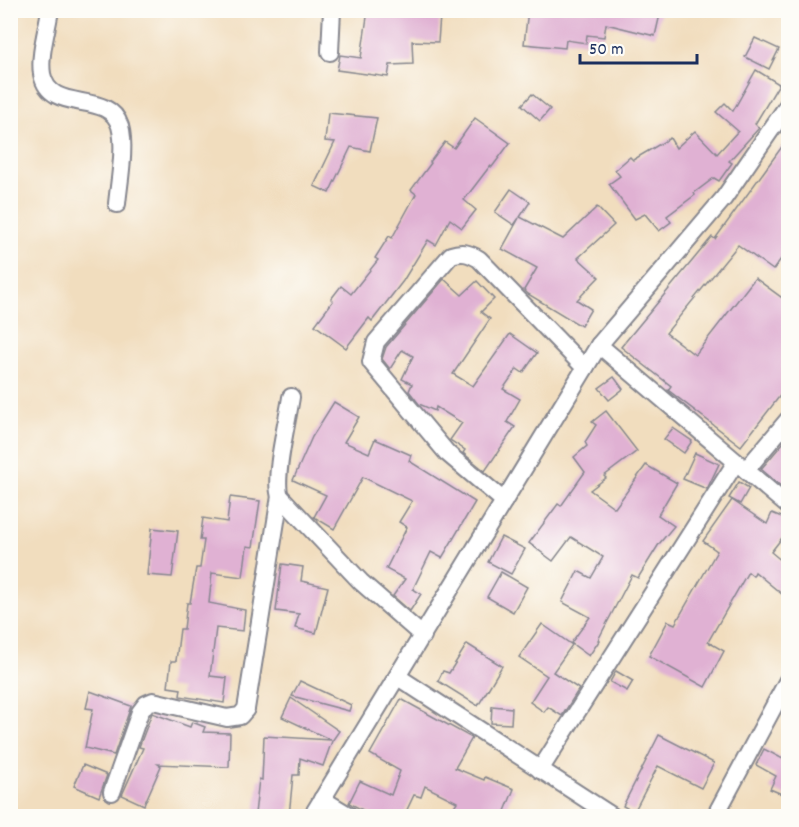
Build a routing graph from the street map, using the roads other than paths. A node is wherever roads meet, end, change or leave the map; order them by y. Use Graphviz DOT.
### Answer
graph roads {
  1 [pos="50,10"];
  2 [pos="332,10"];
  3 [pos="330,52"];
  4 [pos="789,105"];
  5 [pos="117,204"];
  6 [pos="599,345"];
  7 [pos="585,368"];
  8 [pos="291,397"];
  9 [pos="789,420"];
  10 [pos="741,466"];
  11 [pos="280,496"];
  12 [pos="504,501"];
  13 [pos="789,506"];
  14 [pos="423,636"];
  15 [pos="398,677"];
  16 [pos="789,680"];
  17 [pos="540,770"];
  18 [pos="112,792"];
  19 [pos="322,799"];
  20 [pos="312,816"];
  21 [pos="350,816"];
  22 [pos="612,816"];
  23 [pos="715,816"];
  1 -- 5 [label="street"];
  2 -- 3 [label="street"];
  4 -- 6 [label="street"];
  6 -- 7 [label="street"];
  6 -- 10 [label="street"];
  7 -- 12 [label="street"];
  7 -- 12 [label="street"];
  8 -- 11 [label="street"];
  9 -- 10 [label="street"];
  10 -- 13 [label="street"];
  10 -- 17 [label="street"];
  11 -- 14 [label="street"];
  11 -- 18 [label="street"];
  12 -- 14 [label="street"];
  14 -- 15 [label="street"];
  15 -- 17 [label="street"];
  15 -- 19 [label="street"];
  16 -- 23 [label="street"];
  17 -- 22 [label="street"];
  19 -- 20 [label="street"];
  19 -- 21 [label="street"];
}
